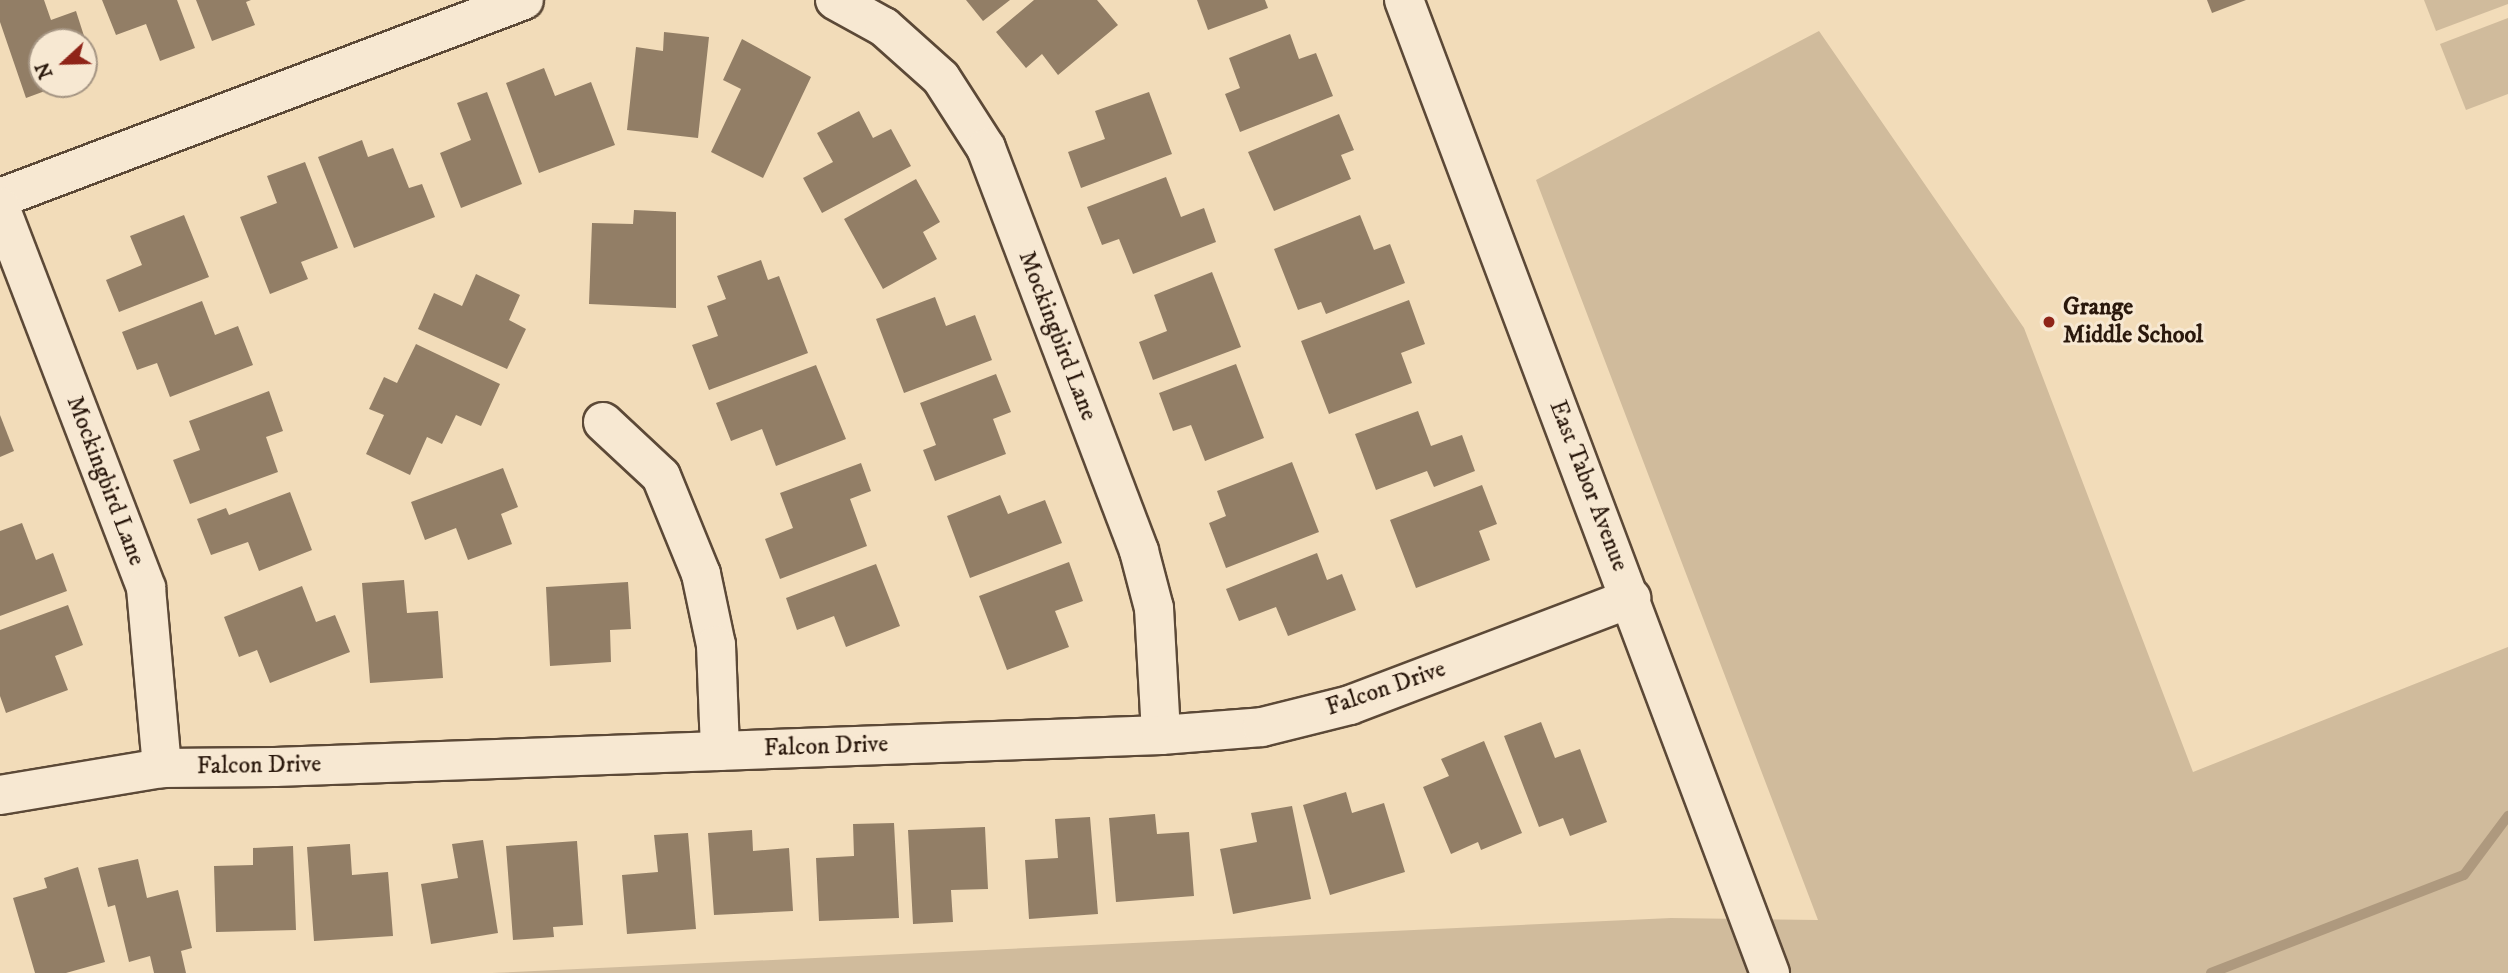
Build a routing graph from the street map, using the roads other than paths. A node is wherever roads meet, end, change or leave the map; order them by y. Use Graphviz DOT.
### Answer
graph roads {
  1 [pos="523,0"];
  2 [pos="835,0"];
  3 [pos="1404,0"];
  4 [pos="0,198"];
  5 [pos="0,207"];
  6 [pos="603,422"];
  7 [pos="1631,598"];
  8 [pos="1161,735"];
  9 [pos="720,751"];
  10 [pos="162,768"];
  11 [pos="0,795"];
  12 [pos="1770,973"];
  1 -- 4 [label="street"];
  2 -- 8 [label="street, Mockingbird Lane"];
  3 -- 7 [label="street, East Tabor Avenue"];
  5 -- 10 [label="street, Mockingbird Lane"];
  6 -- 9 [label="street"];
  7 -- 8 [label="street, Falcon Drive"];
  7 -- 12 [label="street, East Tabor Avenue"];
  8 -- 9 [label="street, Falcon Drive"];
  9 -- 10 [label="street, Falcon Drive"];
  10 -- 11 [label="street, Falcon Drive"];
}
